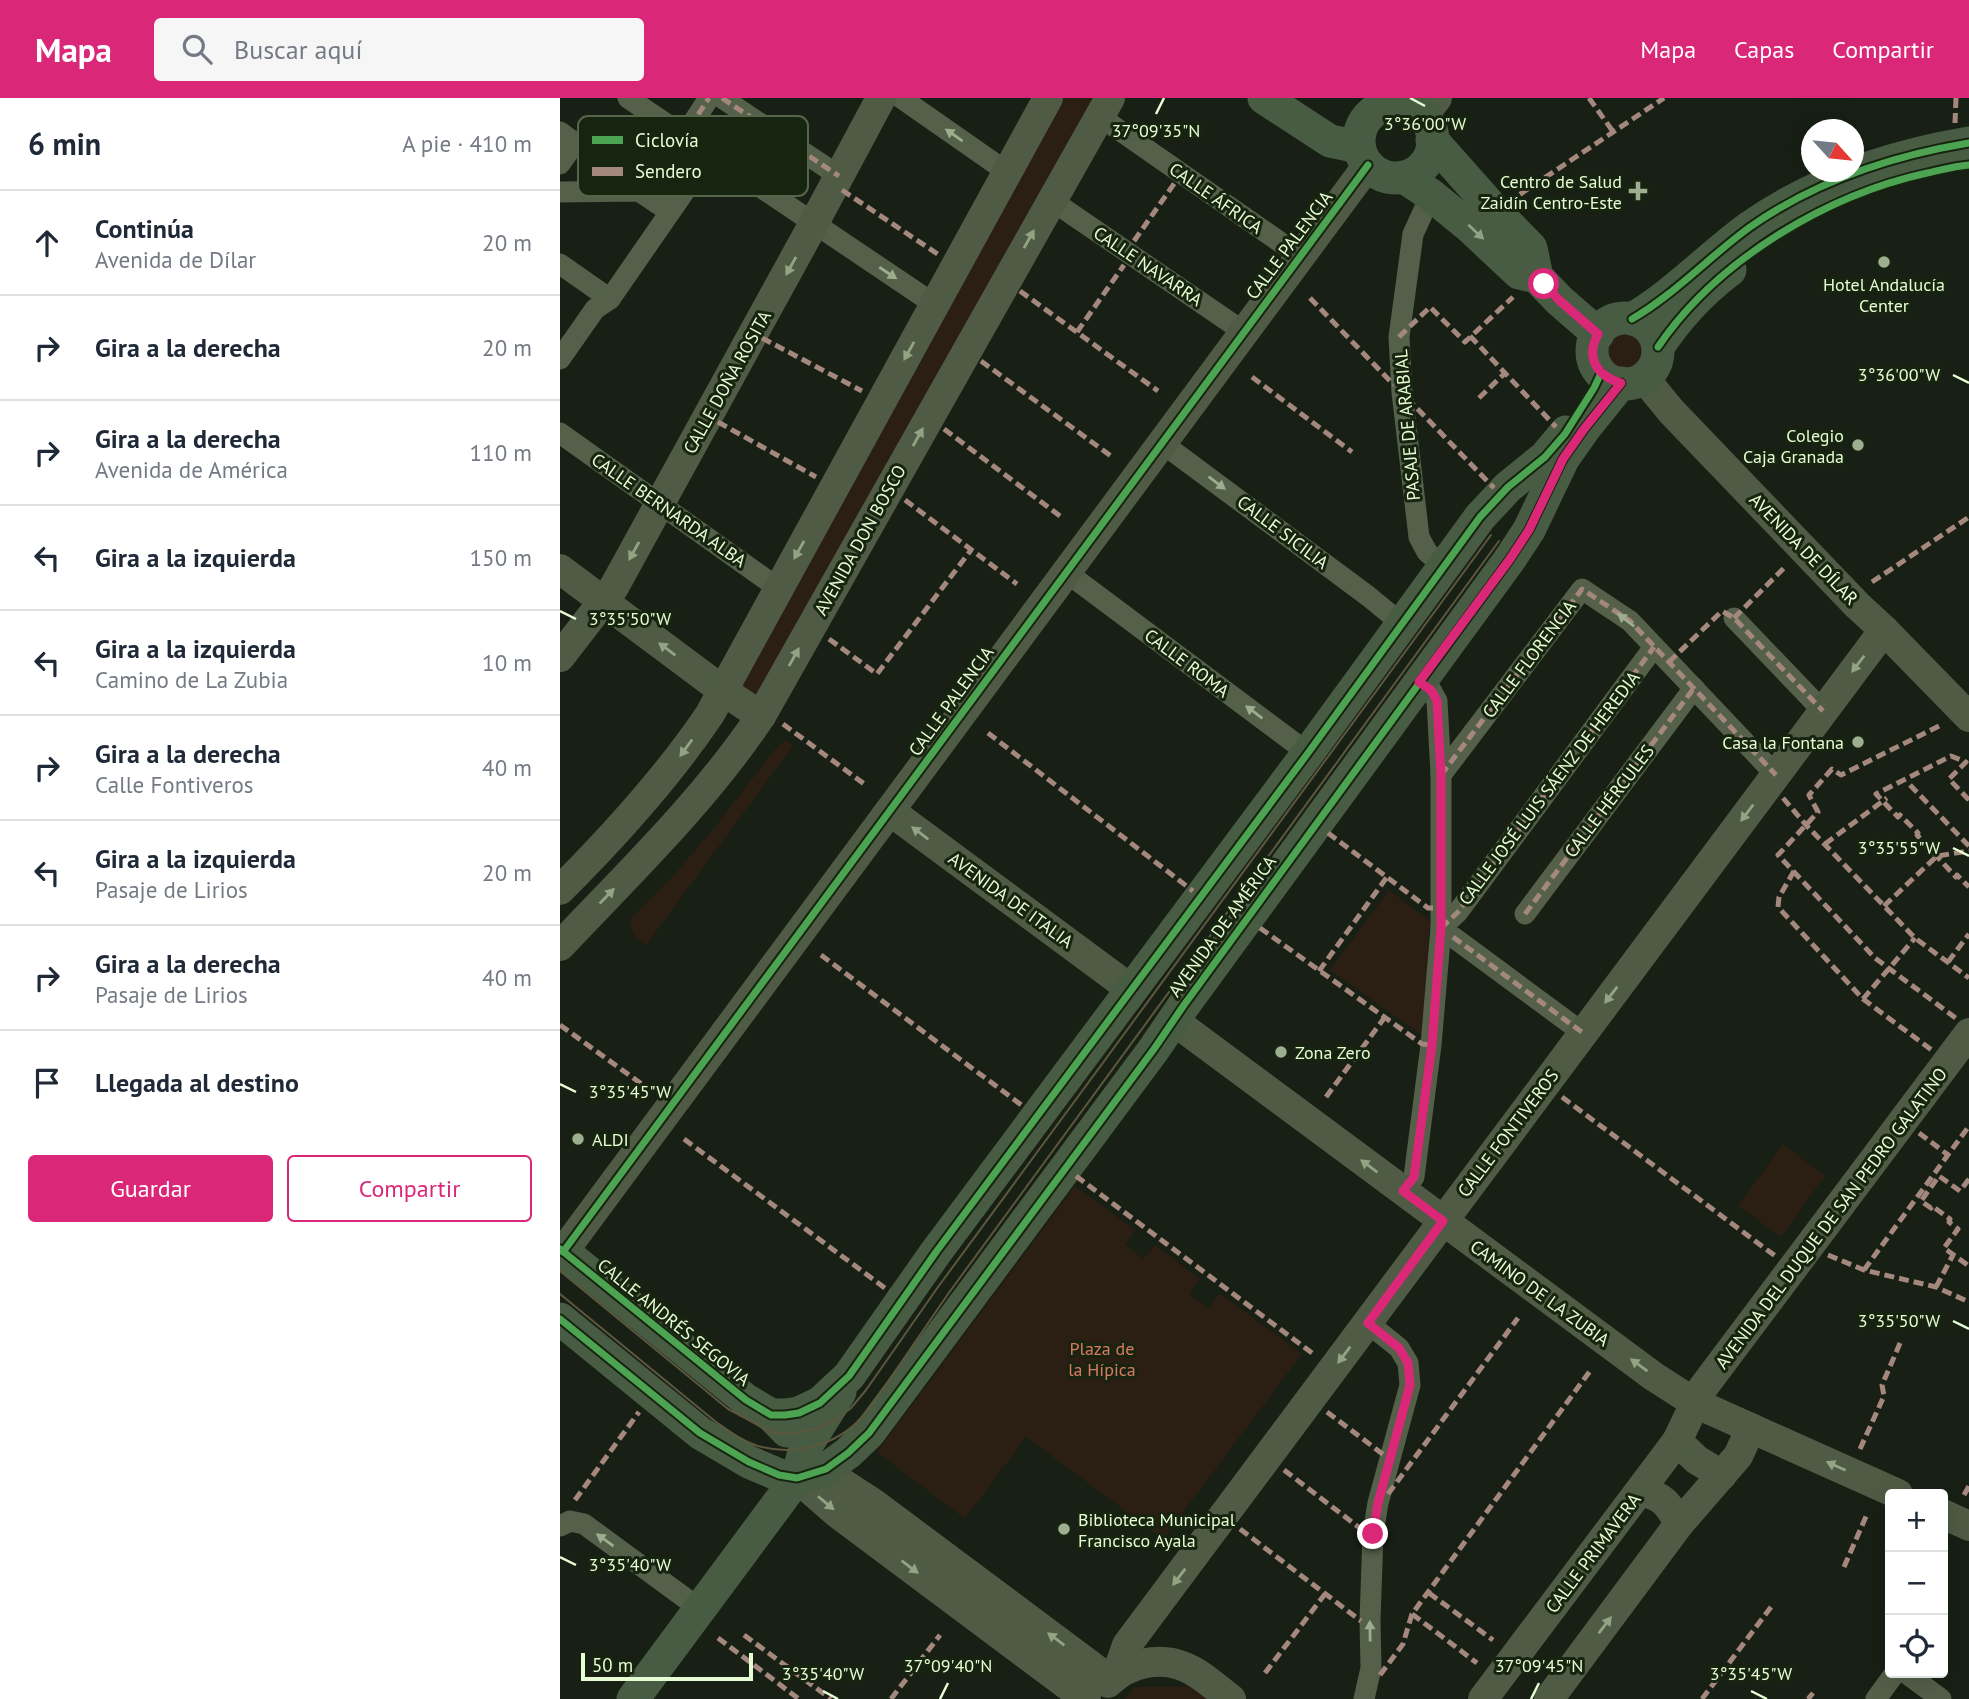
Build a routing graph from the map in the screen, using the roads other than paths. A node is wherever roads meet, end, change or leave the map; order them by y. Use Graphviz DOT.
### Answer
graph roads {
  1 [pos="628,98"];
  2 [pos="709,98"];
  3 [pos="722,98"];
  4 [pos="881,98"];
  5 [pos="901,98"];
  6 [pos="1048,98"];
  7 [pos="1264,98"];
  8 [pos="1104,107"];
  9 [pos="1414,108"];
  10 [pos="655,116"];
  11 [pos="697,116"];
  12 [pos="749,116"];
  13 [pos="560,132"];
  14 [pos="1969,143"];
  15 [pos="808,155"];
  16 [pos="1363,156"];
  17 [pos="560,164"];
  18 [pos="1969,165"];
  19 [pos="1007,172"];
  20 [pos="839,176"];
  21 [pos="1418,186"];
  22 [pos="560,192"];
  23 [pos="578,192"];
  24 [pos="646,196"];
  25 [pos="681,196"];
  26 [pos="774,196"];
  27 [pos="1051,200"];
  28 [pos="670,212"];
  29 [pos="814,223"];
  30 [pos="1300,256"];
  31 [pos="560,264"];
  32 [pos="1537,277"];
  33 [pos="610,299"];
  34 [pos="934,304"];
  35 [pos="1632,319"];
  36 [pos="1244,332"];
  37 [pos="1598,334"];
  38 [pos="1658,346"];
  39 [pos="560,359"];
  40 [pos="1622,378"];
  41 [pos="560,433"];
  42 [pos="1162,443"];
  43 [pos="660,504"];
  44 [pos="1444,567"];
  45 [pos="560,569"];
  46 [pos="1066,572"];
  47 [pos="778,588"];
  48 [pos="604,601"];
  49 [pos="1734,618"];
  50 [pos="1402,624"];
  51 [pos="1884,629"];
  52 [pos="1654,647"];
  53 [pos="560,657"];
  54 [pos="1419,682"];
  55 [pos="1693,688"];
  56 [pos="722,690"];
  57 [pos="1823,711"];
  58 [pos="761,716"];
  59 [pos="1969,717"];
  60 [pos="1308,753"];
  61 [pos="1441,775"];
  62 [pos="1776,775"];
  63 [pos="890,811"];
  64 [pos="560,890"];
  65 [pos="1525,914"];
  66 [pos="1447,932"];
  67 [pos="560,946"];
  68 [pos="1132,990"];
  69 [pos="1174,1021"];
  70 [pos="1583,1033"];
  71 [pos="1969,1033"];
  72 [pos="1403,1191"];
  73 [pos="1443,1221"];
  74 [pos="561,1252"];
  75 [pos="560,1319"];
  76 [pos="1368,1323"];
  77 [pos="849,1376"];
  78 [pos="1695,1403"];
  79 [pos="771,1415"];
  80 [pos="1751,1428"];
  81 [pos="1677,1441"];
  82 [pos="819,1461"];
  83 [pos="1722,1475"];
  84 [pos="1887,1489"];
  85 [pos="1640,1491"];
  86 [pos="1948,1516"];
  87 [pos="565,1524"];
  88 [pos="1679,1524"];
  89 [pos="1969,1526"];
  90 [pos="700,1609"];
  91 [pos="1891,1678"];
  92 [pos="1913,1678"];
  93 [pos="1107,1685"];
  94 [pos="633,1699"];
  95 [pos="1086,1699"];
  96 [pos="1231,1699"];
  97 [pos="1364,1699"];
  98 [pos="1483,1699"];
  99 [pos="1549,1699"];
  100 [pos="1876,1699"];
  101 [pos="1941,1699"];
  1 -- 10 [label="street"];
  2 -- 11 [label="street"];
  3 -- 12 [label="street"];
  4 -- 20 [label="main road, CALLE DOÑA ROSITA"];
  19 -- 5 [label="street, one-way"];
  6 -- 19 [label="main road"];
  7 -- 16 [label="main road"];
  8 -- 27 [label="main road, AVENIDA DON BOSCO"];
  8 -- 30 [label="street, CALLE ÁFRICA"];
  9 -- 16 [label="main road"];
  9 -- 21 [label="main road"];
  9 -- 32 [label="main road"];
  13 -- 17 [label="street"];
  14 -- 35 [label="main road"];
  15 -- 20 [label="street"];
  16 -- 21 [label="main road"];
  16 -- 30 [label="main road, CALLE PALENCIA"];
  18 -- 38 [label="main road"];
  19 -- 34 [label="main road"];
  20 -- 29 [label="main road, CALLE DOÑA ROSITA"];
  21 -- 32 [label="main road, one-way"];
  21 -- 44 [label="street, PASAJE DE ARABIAL"];
  22 -- 23 [label="street"];
  24 -- 28 [label="street"];
  25 -- 28 [label="street"];
  26 -- 29 [label="street"];
  27 -- 36 [label="street, CALLE NAVARRA"];
  58 -- 27 [label="main road, AVENIDA DON BOSCO, one-way"];
  28 -- 33 [label="street"];
  29 -- 34 [label="street, one-way"];
  29 -- 43 [label="main road, CALLE DOÑA ROSITA, one-way"];
  30 -- 36 [label="main road, CALLE PALENCIA"];
  31 -- 33 [label="street"];
  32 -- 37 [label="main road"];
  33 -- 39 [label="street"];
  34 -- 47 [label="main road, one-way"];
  35 -- 37 [label="main road"];
  35 -- 38 [label="main road"];
  36 -- 42 [label="main road, CALLE PALENCIA"];
  37 -- 40 [label="main road"];
  38 -- 40 [label="main road"];
  40 -- 44 [label="main road, AVENIDA DE AMÉRICA"];
  40 -- 51 [label="main road, AVENIDA DE DÍLAR"];
  40 -- 54 [label="main road, AVENIDA DE AMÉRICA"];
  41 -- 43 [label="street, CALLE BERNARDA ALBA"];
  42 -- 46 [label="main road, CALLE PALENCIA"];
  42 -- 50 [label="street, CALLE SICILIA, one-way"];
  43 -- 47 [label="street, CALLE BERNARDA ALBA"];
  43 -- 48 [label="main road, CALLE DOÑA ROSITA, one-way"];
  44 -- 50 [label="main road, AVENIDA DE AMÉRICA"];
  45 -- 48 [label="main road"];
  60 -- 46 [label="street, CALLE ROMA, one-way"];
  46 -- 63 [label="main road, CALLE PALENCIA"];
  47 -- 56 [label="main road"];
  48 -- 53 [label="main road, CALLE DOÑA ROSITA"];
  56 -- 48 [label="main road, one-way"];
  49 -- 57 [label="street"];
  50 -- 60 [label="main road, AVENIDA DE AMÉRICA"];
  51 -- 57 [label="main road, CALLE FONTIVEROS, one-way"];
  51 -- 59 [label="main road, AVENIDA DE DÍLAR"];
  52 -- 55 [label="street, CALLE FLORENCIA"];
  52 -- 61 [label="street, CALLE FLORENCIA, one-way"];
  52 -- 66 [label="street, CALLE JOSÉ LUIS SÁENZ DE HEREDIA"];
  54 -- 61 [label="street"];
  54 -- 69 [label="main road, AVENIDA DE AMÉRICA"];
  55 -- 62 [label="street, CALLE FLORENCIA"];
  55 -- 65 [label="street, CALLE HÉRCULES"];
  56 -- 58 [label="main road"];
  56 -- 64 [label="main road, one-way"];
  57 -- 62 [label="main road, CALLE FONTIVEROS"];
  67 -- 58 [label="main road, AVENIDA DON BOSCO, one-way"];
  60 -- 68 [label="main road, AVENIDA DE AMÉRICA"];
  61 -- 66 [label="street"];
  62 -- 70 [label="main road, CALLE FONTIVEROS, one-way"];
  68 -- 63 [label="main road, AVENIDA DE ITALIA, one-way"];
  63 -- 74 [label="main road, CALLE PALENCIA"];
  66 -- 70 [label="street"];
  66 -- 72 [label="street"];
  68 -- 69 [label="main road"];
  68 -- 77 [label="main road, AVENIDA DE AMÉRICA"];
  72 -- 69 [label="main road, CAMINO DE LA ZUBIA, one-way"];
  69 -- 82 [label="main road, AVENIDA DE AMÉRICA"];
  70 -- 73 [label="main road, CALLE FONTIVEROS"];
  71 -- 78 [label="main road, AVENIDA DEL DUQUE DE SAN PEDRO GALATINO"];
  72 -- 73 [label="main road, CAMINO DE LA ZUBIA"];
  73 -- 76 [label="main road, CALLE FONTIVEROS"];
  78 -- 73 [label="main road, CAMINO DE LA ZUBIA, one-way"];
  74 -- 79 [label="main road, CALLE ANDRÉS SEGOVIA"];
  75 -- 82 [label="main road, CALLE ANDRÉS SEGOVIA"];
  76 -- 93 [label="main road, CALLE FONTIVEROS, one-way"];
  97 -- 76 [label="street, one-way"];
  77 -- 79 [label="main road, AVENIDA DE AMÉRICA"];
  77 -- 82 [label="main road"];
  78 -- 80 [label="main road, CAMINO DE LA ZUBIA"];
  78 -- 81 [label="main road, CALLE PRIMAVERA"];
  79 -- 82 [label="main road, CALLE ANDRÉS SEGOVIA"];
  80 -- 83 [label="main road"];
  84 -- 80 [label="main road, CAMINO DE LA ZUBIA, one-way"];
  81 -- 83 [label="main road"];
  81 -- 85 [label="main road, CALLE PRIMAVERA"];
  82 -- 90 [label="main road, AVENIDA DE AMÉRICA"];
  93 -- 82 [label="main road, CALLE ANDRÉS SEGOVIA, one-way"];
  82 -- 95 [label="main road, CALLE ANDRÉS SEGOVIA, one-way"];
  83 -- 88 [label="main road"];
  85 -- 88 [label="main road"];
  85 -- 98 [label="main road, CALLE PRIMAVERA"];
  86 -- 89 [label="main road"];
  90 -- 87 [label="street, one-way"];
  99 -- 88 [label="main road, one-way"];
  90 -- 94 [label="main road, AVENIDA DE AMÉRICA"];
  91 -- 100 [label="street"];
  92 -- 101 [label="street"];
  93 -- 96 [label="main road"];
}
